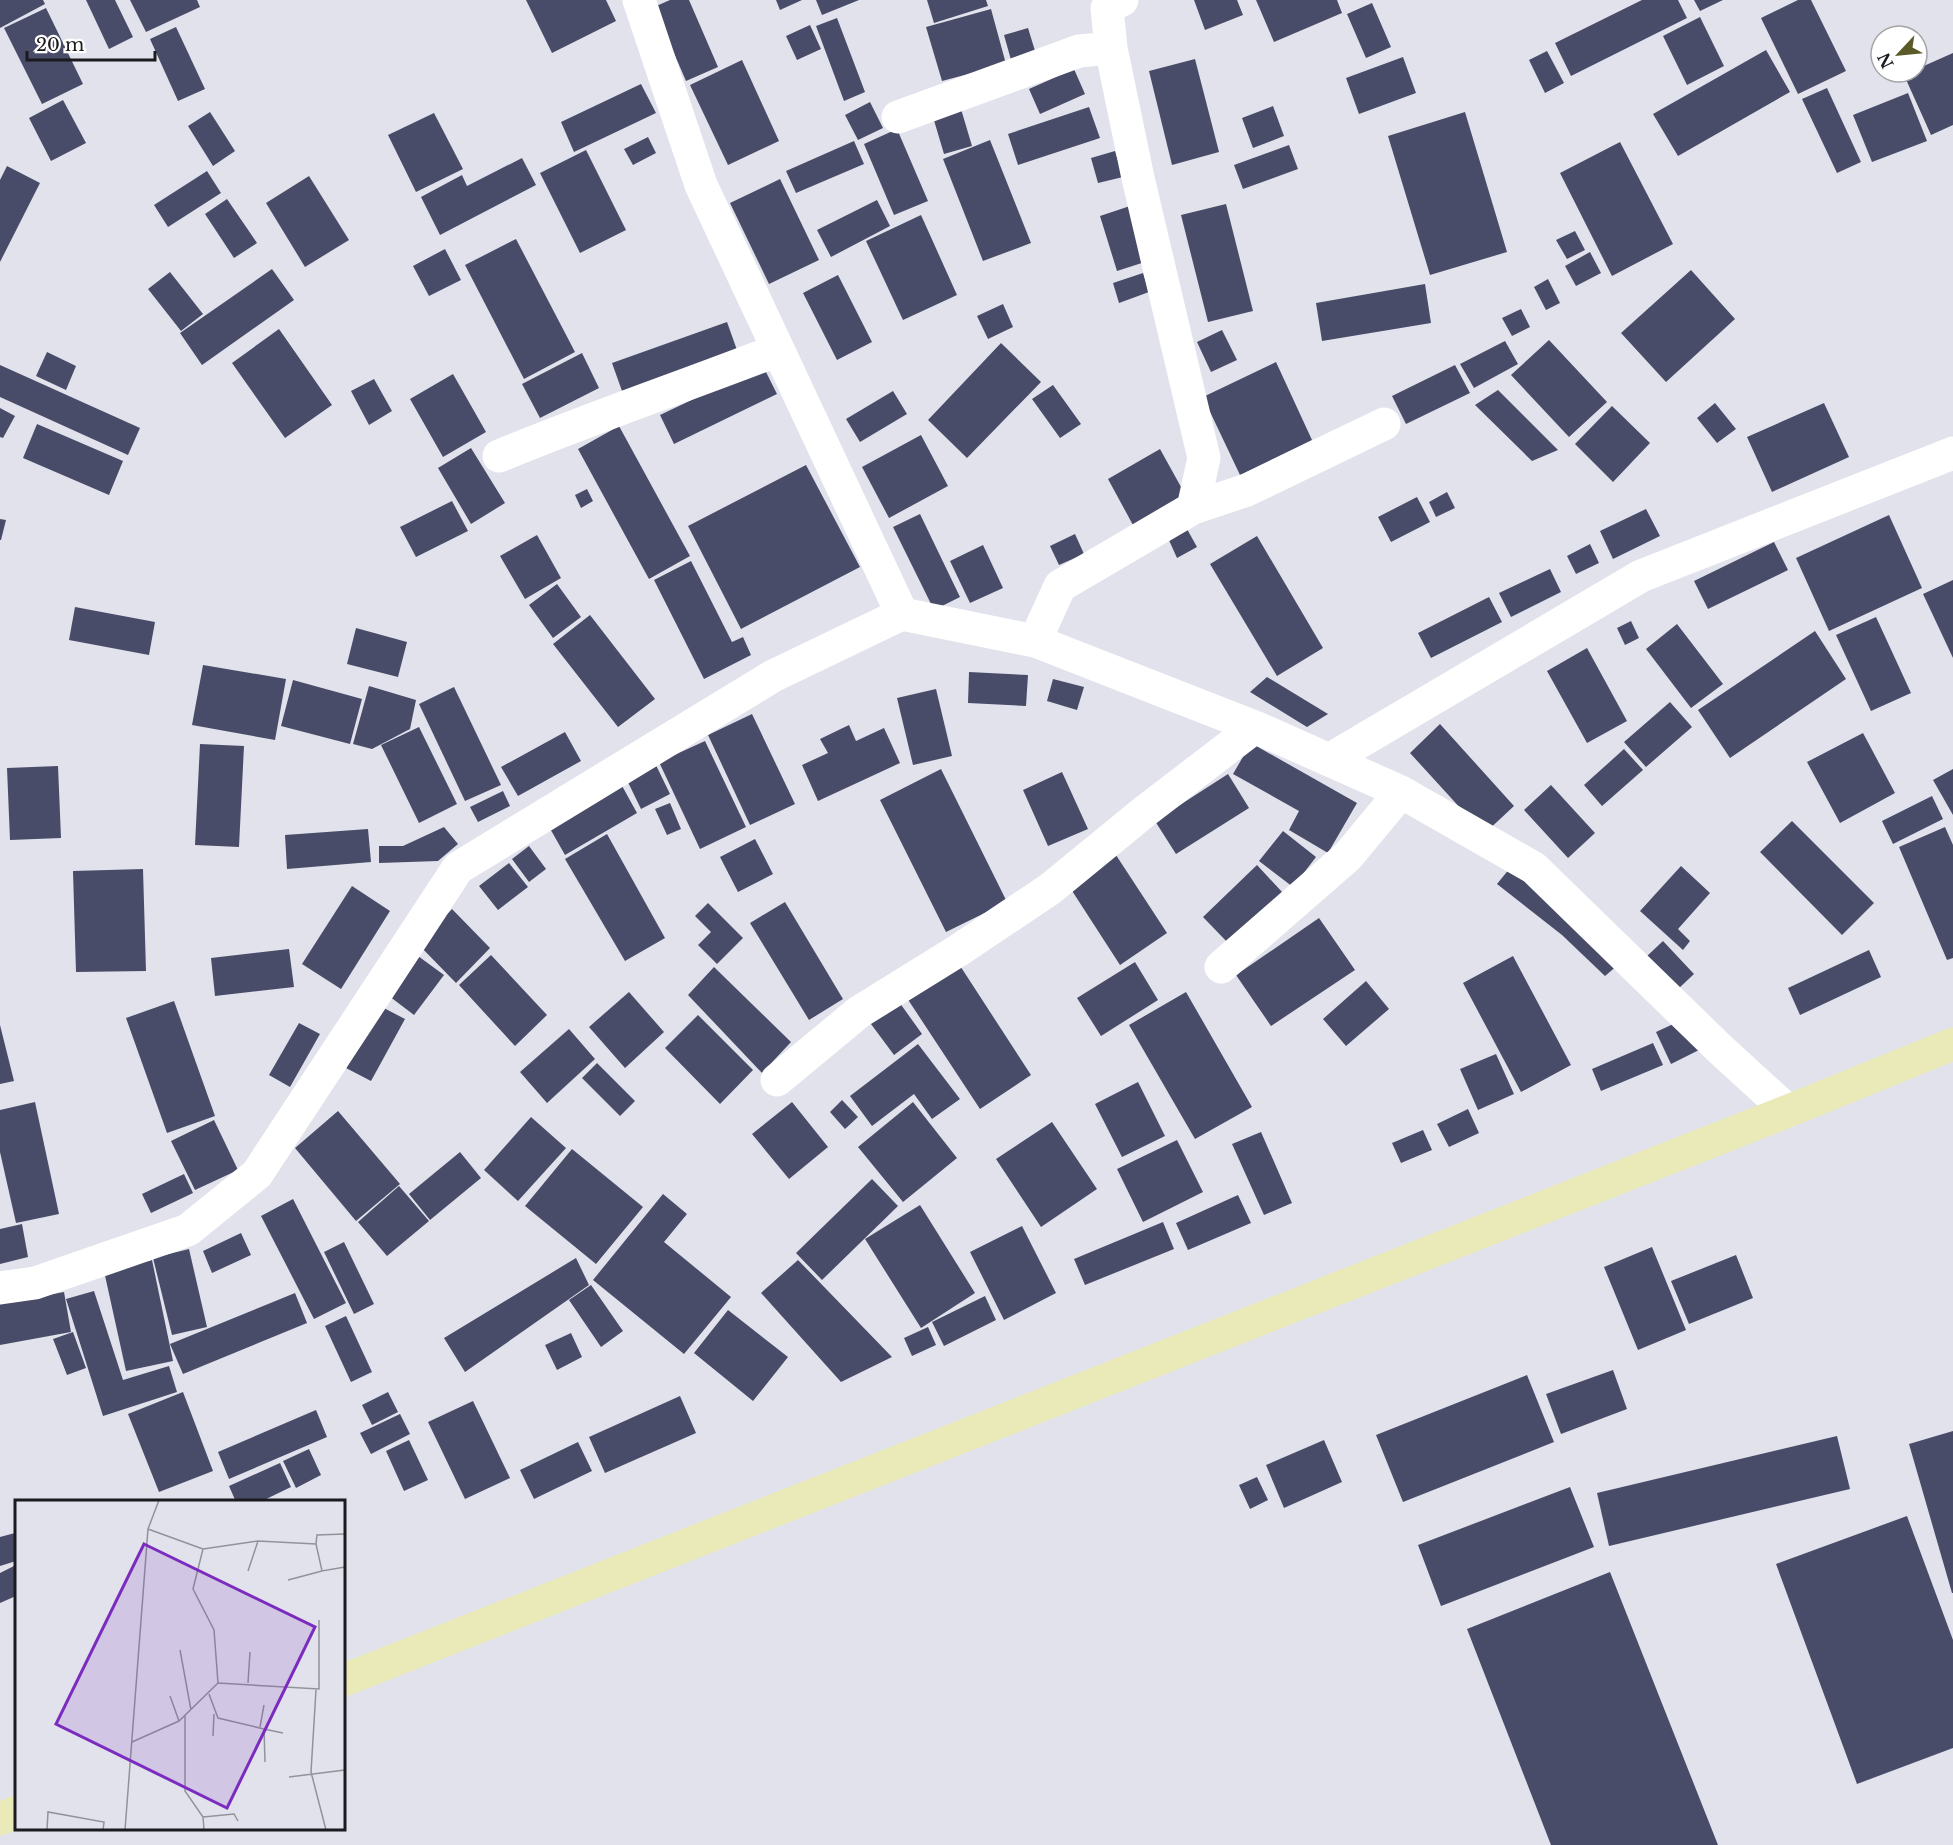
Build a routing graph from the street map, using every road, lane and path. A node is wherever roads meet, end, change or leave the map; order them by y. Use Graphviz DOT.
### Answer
graph roads {
  1 [pos="639,0"];
  2 [pos="1111,3"];
  3 [pos="1111,48"];
  4 [pos="898,117"];
  5 [pos="778,350"];
  6 [pos="1384,424"];
  7 [pos="1953,453"];
  8 [pos="500,456"];
  9 [pos="1192,508"];
  10 [pos="902,614"];
  11 [pos="1035,641"];
  12 [pos="1255,726"];
  13 [pos="1329,759"];
  14 [pos="1401,792"];
  15 [pos="1221,967"];
  16 [pos="1953,1044"];
  17 [pos="777,1080"];
  18 [pos="1788,1111"];
  19 [pos="0,1287"];
  20 [pos="345,1680"];
  21 [pos="15,1812"];
  22 [pos="0,1819"];
  1 -- 5 [label="street"];
  2 -- 3 [label="street"];
  3 -- 4 [label="street"];
  3 -- 9 [label="street"];
  5 -- 8 [label="street"];
  5 -- 10 [label="street"];
  6 -- 9 [label="street"];
  7 -- 13 [label="street"];
  9 -- 11 [label="street"];
  10 -- 11 [label="street"];
  10 -- 19 [label="street"];
  11 -- 12 [label="street"];
  12 -- 13 [label="street"];
  12 -- 17 [label="street"];
  13 -- 14 [label="street"];
  14 -- 15 [label="street"];
  14 -- 18 [label="street"];
  16 -- 18 [label="main road"];
  18 -- 20 [label="main road"];
  21 -- 22 [label="main road"];
}
